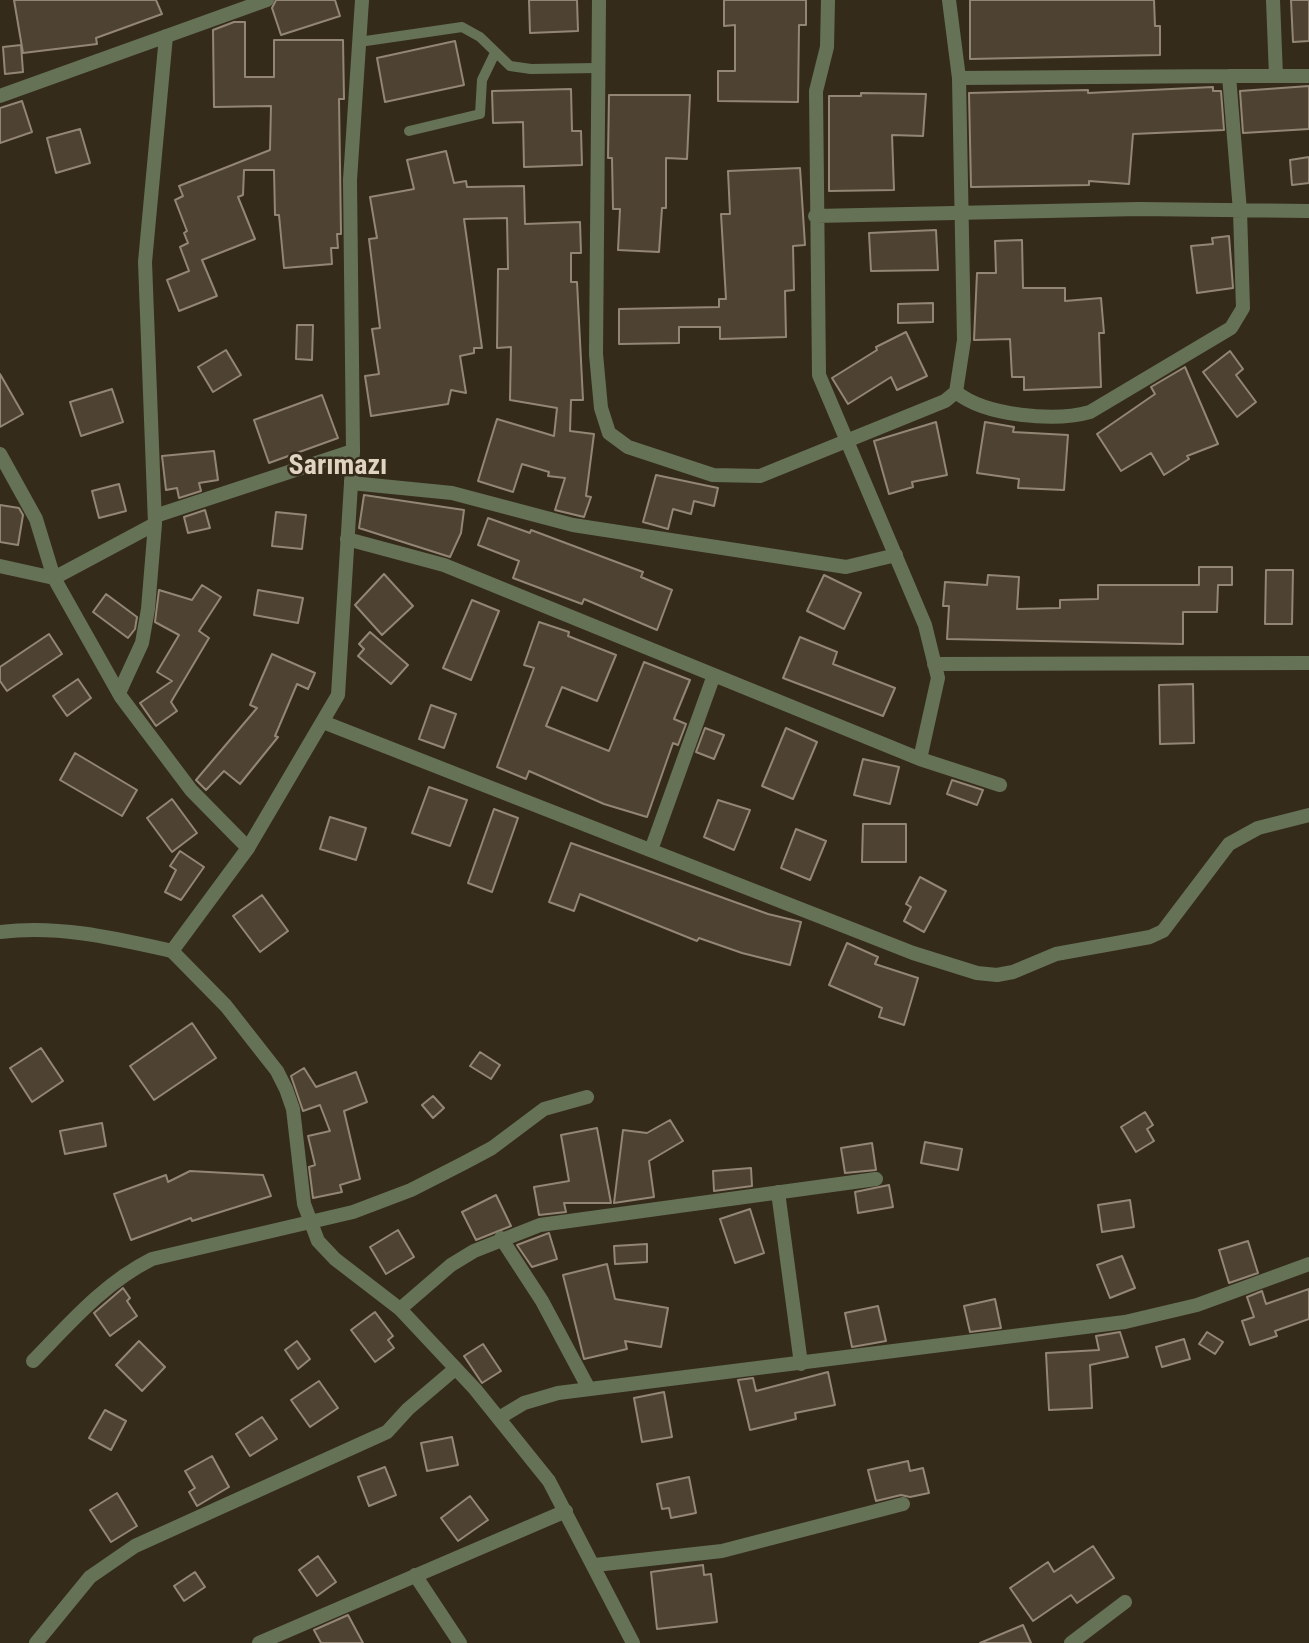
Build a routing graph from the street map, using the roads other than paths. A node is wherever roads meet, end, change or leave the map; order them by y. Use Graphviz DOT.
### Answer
graph roads {
  1 [pos="267,0"];
  2 [pos="362,0"];
  3 [pos="599,0"];
  4 [pos="828,0"];
  5 [pos="949,0"];
  6 [pos="1273,0"];
  7 [pos="166,36"];
  8 [pos="359,42"];
  9 [pos="495,53"];
  10 [pos="598,68"];
  11 [pos="1229,76"];
  12 [pos="1276,76"];
  13 [pos="1309,76"];
  14 [pos="959,79"];
  15 [pos="0,96"];
  16 [pos="409,131"];
  17 [pos="1240,211"];
  18 [pos="1309,211"];
  19 [pos="961,214"];
  20 [pos="815,216"];
  21 [pos="956,392"];
  22 [pos="847,440"];
  23 [pos="353,451"];
  24 [pos="0,454"];
  25 [pos="351,483"];
  26 [pos="155,520"];
  27 [pos="347,539"];
  28 [pos="896,555"];
  29 [pos="0,566"];
  30 [pos="54,578"];
  31 [pos="1309,663"];
  32 [pos="934,664"];
  33 [pos="714,675"];
  34 [pos="119,693"];
  35 [pos="323,722"];
  36 [pos="920,759"];
  37 [pos="1000,785"];
  38 [pos="1309,815"];
  39 [pos="248,848"];
  40 [pos="651,850"];
  41 [pos="0,932"];
  42 [pos="172,951"];
  43 [pos="587,1097"];
  44 [pos="876,1179"];
  45 [pos="778,1192"];
  46 [pos="309,1224"];
  47 [pos="501,1238"];
  48 [pos="1309,1264"];
  49 [pos="400,1309"];
  50 [pos="33,1361"];
  51 [pos="801,1364"];
  52 [pos="455,1369"];
  53 [pos="589,1389"];
  54 [pos="499,1418"];
  55 [pos="903,1504"];
  56 [pos="566,1511"];
  57 [pos="595,1565"];
  58 [pos="415,1574"];
  59 [pos="1125,1602"];
  60 [pos="36,1643"];
  61 [pos="259,1643"];
  62 [pos="460,1643"];
  63 [pos="633,1643"];
  64 [pos="1071,1643"];
  1 -- 7 [label="street"];
  2 -- 8 [label="street"];
  3 -- 10 [label="street"];
  4 -- 20 [label="street"];
  5 -- 14 [label="street"];
  6 -- 12 [label="street"];
  7 -- 15 [label="street"];
  7 -- 26 [label="street"];
  8 -- 9 [label="lane"];
  8 -- 23 [label="street"];
  9 -- 10 [label="lane"];
  9 -- 16 [label="lane"];
  10 -- 22 [label="street"];
  11 -- 12 [label="street"];
  11 -- 14 [label="street"];
  11 -- 17 [label="street"];
  12 -- 13 [label="street"];
  14 -- 19 [label="street"];
  17 -- 18 [label="street"];
  17 -- 19 [label="street"];
  17 -- 21 [label="street"];
  19 -- 20 [label="street"];
  19 -- 21 [label="street"];
  20 -- 22 [label="street"];
  21 -- 22 [label="street"];
  22 -- 28 [label="street"];
  23 -- 25 [label="street"];
  23 -- 26 [label="street"];
  24 -- 30 [label="street"];
  25 -- 27 [label="street"];
  25 -- 28 [label="street"];
  26 -- 30 [label="street"];
  26 -- 34 [label="street"];
  27 -- 33 [label="street"];
  27 -- 35 [label="street"];
  28 -- 32 [label="street"];
  29 -- 30 [label="street"];
  30 -- 34 [label="street"];
  31 -- 32 [label="street"];
  32 -- 36 [label="street"];
  33 -- 36 [label="street"];
  33 -- 40 [label="street"];
  34 -- 39 [label="street"];
  35 -- 39 [label="street"];
  35 -- 40 [label="street"];
  36 -- 37 [label="street"];
  38 -- 40 [label="street"];
  39 -- 42 [label="street"];
  41 -- 42 [label="street"];
  42 -- 46 [label="street"];
  43 -- 46 [label="street"];
  44 -- 45 [label="street"];
  45 -- 47 [label="street"];
  45 -- 51 [label="street"];
  46 -- 49 [label="street"];
  46 -- 50 [label="street"];
  47 -- 49 [label="street"];
  47 -- 53 [label="street"];
  48 -- 51 [label="street"];
  49 -- 52 [label="street"];
  51 -- 53 [label="street"];
  52 -- 54 [label="street"];
  52 -- 60 [label="street"];
  53 -- 54 [label="street"];
  54 -- 56 [label="street"];
  55 -- 57 [label="street"];
  56 -- 57 [label="street"];
  56 -- 58 [label="street"];
  57 -- 63 [label="street"];
  58 -- 61 [label="street"];
  58 -- 62 [label="street"];
  59 -- 64 [label="street"];
}
